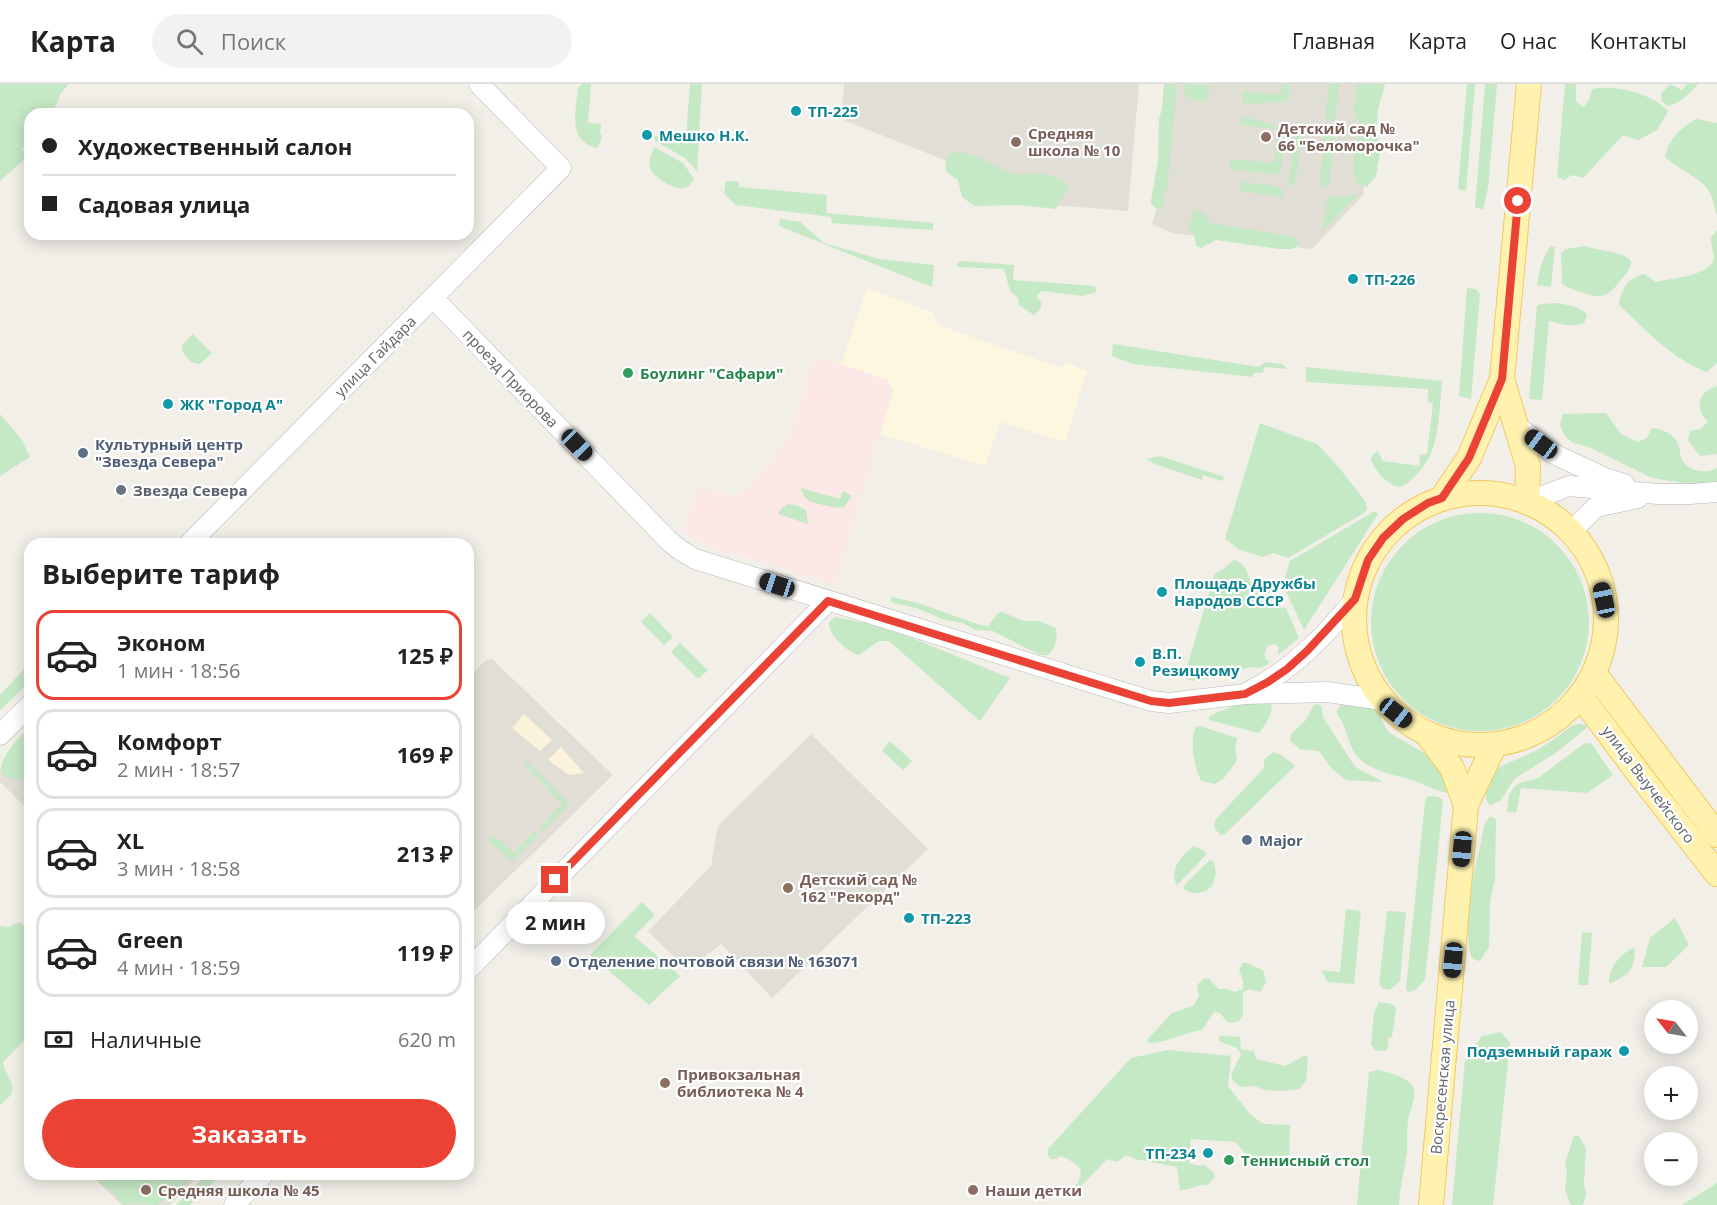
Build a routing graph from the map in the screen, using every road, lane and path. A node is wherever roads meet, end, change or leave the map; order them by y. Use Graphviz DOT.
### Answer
graph roads {
  1 [pos="479,84"];
  2 [pos="1529,84"];
  3 [pos="433,298"];
  4 [pos="1502,379"];
  5 [pos="1514,424"];
  6 [pos="1717,492"];
  7 [pos="1658,494"];
  8 [pos="1442,498"];
  9 [pos="1527,501"];
  10 [pos="1571,532"];
  11 [pos="195,538"];
  12 [pos="1355,599"];
  13 [pos="828,601"];
  14 [pos="1594,673"];
  15 [pos="1245,694"];
  16 [pos="1580,695"];
  17 [pos="1383,700"];
  18 [pos="24,711"];
  19 [pos="1427,734"];
  20 [pos="0,735"];
  21 [pos="1495,744"];
  22 [pos="1466,805"];
  23 [pos="1717,835"];
  24 [pos="1717,874"];
  25 [pos="474,964"];
  26 [pos="258,1180"];
  27 [pos="234,1205"];
  28 [pos="1431,1205"];
  1 -- 3 [label="street, улица Гайдара"];
  2 -- 4 [label="main road"];
  3 -- 11 [label="street, улица Гайдара"];
  3 -- 13 [label="street, проезд Приорова"];
  4 -- 5 [label="main road"];
  4 -- 8 [label="main road"];
  5 -- 7 [label="street"];
  5 -- 9 [label="main road"];
  6 -- 7 [label="street"];
  7 -- 9 [label="street"];
  7 -- 10 [label="street"];
  8 -- 9 [label="main road"];
  8 -- 12 [label="main road"];
  9 -- 10 [label="main road"];
  10 -- 14 [label="main road"];
  12 -- 15 [label="street"];
  12 -- 17 [label="main road"];
  13 -- 15 [label="street, проезд Приорова"];
  13 -- 25 [label="street"];
  14 -- 16 [label="main road"];
  14 -- 23 [label="main road, улица Выучейского"];
  15 -- 17 [label="street, проезд Приорова"];
  16 -- 21 [label="main road"];
  16 -- 24 [label="main road, улица Выучейского"];
  17 -- 19 [label="main road"];
  18 -- 20 [label="street"];
  19 -- 21 [label="main road"];
  19 -- 22 [label="main road, Воскресенская улица"];
  21 -- 22 [label="main road, Воскресенская улица"];
  22 -- 28 [label="main road, Воскресенская улица"];
  26 -- 27 [label="street"];
}
